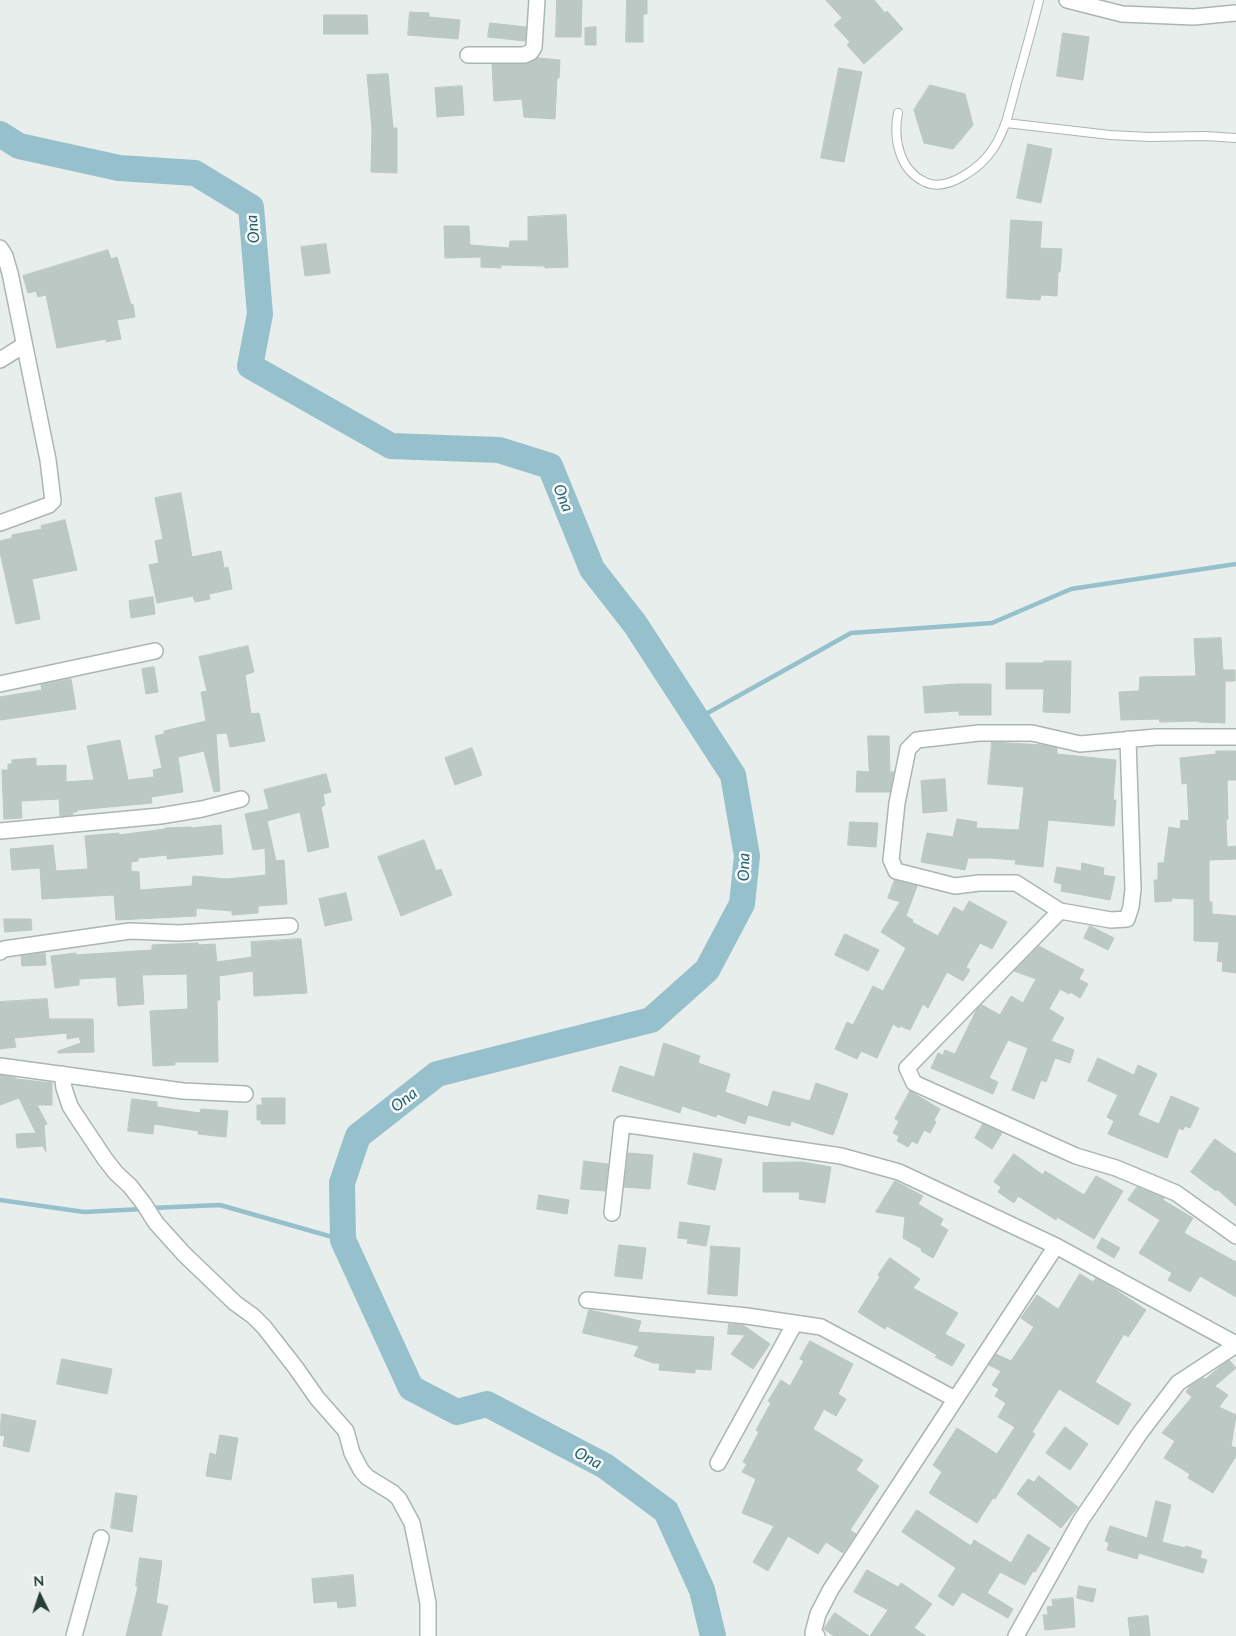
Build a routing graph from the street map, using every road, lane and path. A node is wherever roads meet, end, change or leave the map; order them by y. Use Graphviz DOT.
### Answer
graph roads {
  1 [pos="537,0"];
  2 [pos="1039,0"];
  3 [pos="1067,0"];
  4 [pos="1236,14"];
  5 [pos="468,55"];
  6 [pos="898,112"];
  7 [pos="1006,123"];
  8 [pos="1236,138"];
  9 [pos="0,248"];
  10 [pos="24,345"];
  11 [pos="0,360"];
  12 [pos="0,523"];
  13 [pos="155,651"];
  14 [pos="0,684"];
  15 [pos="1236,737"];
  16 [pos="1128,739"];
  17 [pos="240,799"];
  18 [pos="0,832"];
  19 [pos="1060,911"];
  20 [pos="290,926"];
  21 [pos="0,952"];
  22 [pos="0,1066"];
  23 [pos="62,1074"];
  24 [pos="245,1094"];
  25 [pos="612,1213"];
  26 [pos="1236,1236"];
  27 [pos="1056,1246"];
  28 [pos="587,1300"];
  29 [pos="795,1323"];
  30 [pos="1236,1345"];
  31 [pos="955,1400"];
  32 [pos="718,1463"];
  33 [pos="101,1538"];
  34 [pos="74,1636"];
  35 [pos="428,1636"];
  36 [pos="818,1636"];
  37 [pos="1016,1636"];
  1 -- 5 [label="street"];
  2 -- 7 [label="lane"];
  3 -- 4 [label="street"];
  6 -- 7 [label="lane"];
  7 -- 8 [label="lane"];
  9 -- 10 [label="street"];
  10 -- 11 [label="street"];
  10 -- 12 [label="street"];
  13 -- 14 [label="street"];
  15 -- 16 [label="street"];
  16 -- 19 [label="street"];
  16 -- 19 [label="street"];
  17 -- 18 [label="street"];
  19 -- 26 [label="street"];
  20 -- 21 [label="street"];
  22 -- 23 [label="street"];
  23 -- 24 [label="street"];
  23 -- 35 [label="street"];
  25 -- 27 [label="street"];
  27 -- 30 [label="street"];
  27 -- 31 [label="street"];
  28 -- 29 [label="street"];
  29 -- 31 [label="street"];
  29 -- 32 [label="street"];
  30 -- 37 [label="street"];
  31 -- 36 [label="street"];
  33 -- 34 [label="street"];
}
